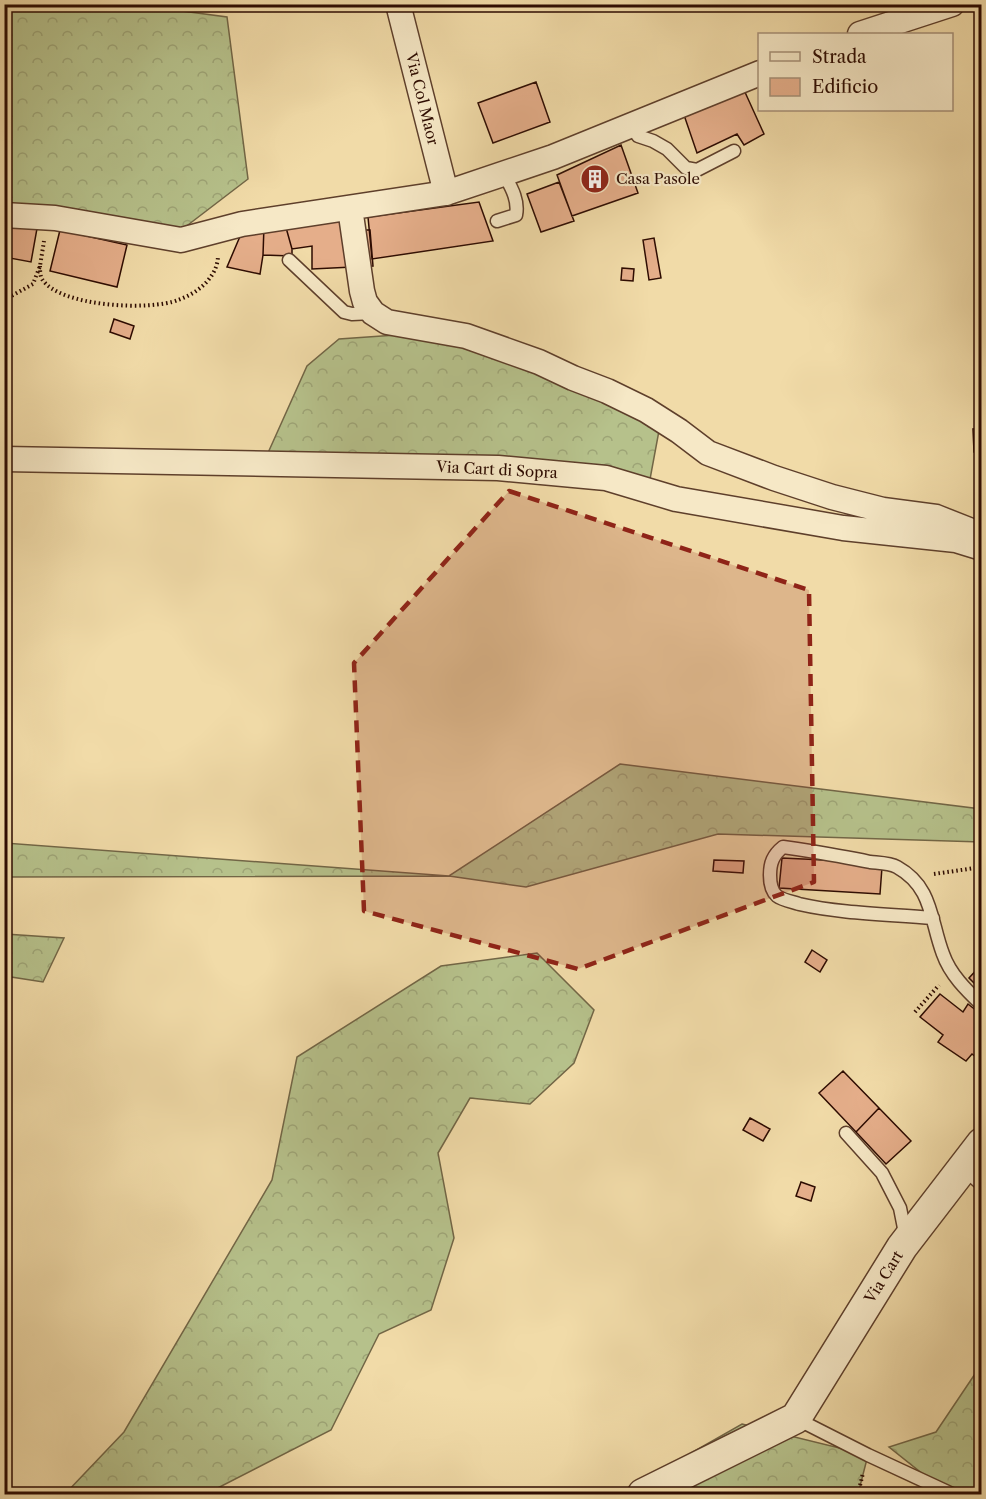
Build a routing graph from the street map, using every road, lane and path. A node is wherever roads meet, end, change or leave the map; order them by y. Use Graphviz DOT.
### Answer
graph roads {
  1 [pos="399,4"];
  2 [pos="952,4"];
  3 [pos="863,33"];
  4 [pos="758,73"];
  5 [pos="632,125"];
  6 [pos="734,151"];
  7 [pos="504,174"];
  8 [pos="446,193"];
  9 [pos="350,208"];
  10 [pos="4,215"];
  11 [pos="49,218"];
  12 [pos="497,221"];
  13 [pos="215,231"];
  14 [pos="289,260"];
  15 [pos="40,266"];
  16 [pos="4,300"];
  17 [pos="373,313"];
  18 [pos="4,459"];
  19 [pos="981,535"];
  20 [pos="981,548"];
  21 [pos="981,867"];
  22 [pos="912,878"];
  23 [pos="933,918"];
  24 [pos="951,971"];
  25 [pos="981,1005"];
  26 [pos="915,1012"];
  27 [pos="846,1133"];
  28 [pos="981,1143"];
  29 [pos="972,1176"];
  30 [pos="906,1242"];
  31 [pos="796,1418"];
  32 [pos="643,1494"];
  33 [pos="952,1494"];
  1 -- 8 [label="street, Via Col Maor"];
  2 -- 3 [label="street"];
  4 -- 5 [label="street"];
  5 -- 6 [label="lane"];
  5 -- 7 [label="street"];
  7 -- 8 [label="street"];
  7 -- 12 [label="lane"];
  8 -- 9 [label="street"];
  9 -- 13 [label="street"];
  9 -- 17 [label="street"];
  10 -- 11 [label="street"];
  11 -- 13 [label="street"];
  11 -- 15 [label="path"];
  13 -- 15 [label="path"];
  14 -- 17 [label="lane"];
  15 -- 16 [label="path"];
  17 -- 19 [label="street"];
  18 -- 20 [label="street, Via Cart di Sopra"];
  21 -- 22 [label="path"];
  22 -- 23 [label="lane"];
  22 -- 23 [label="lane"];
  23 -- 24 [label="lane"];
  24 -- 25 [label="lane"];
  24 -- 26 [label="path"];
  27 -- 30 [label="lane"];
  28 -- 29 [label="street, Via Cart"];
  29 -- 30 [label="street, Via Cart"];
  30 -- 31 [label="street, Via Cart"];
  31 -- 32 [label="street"];
  31 -- 33 [label="lane"];
}
